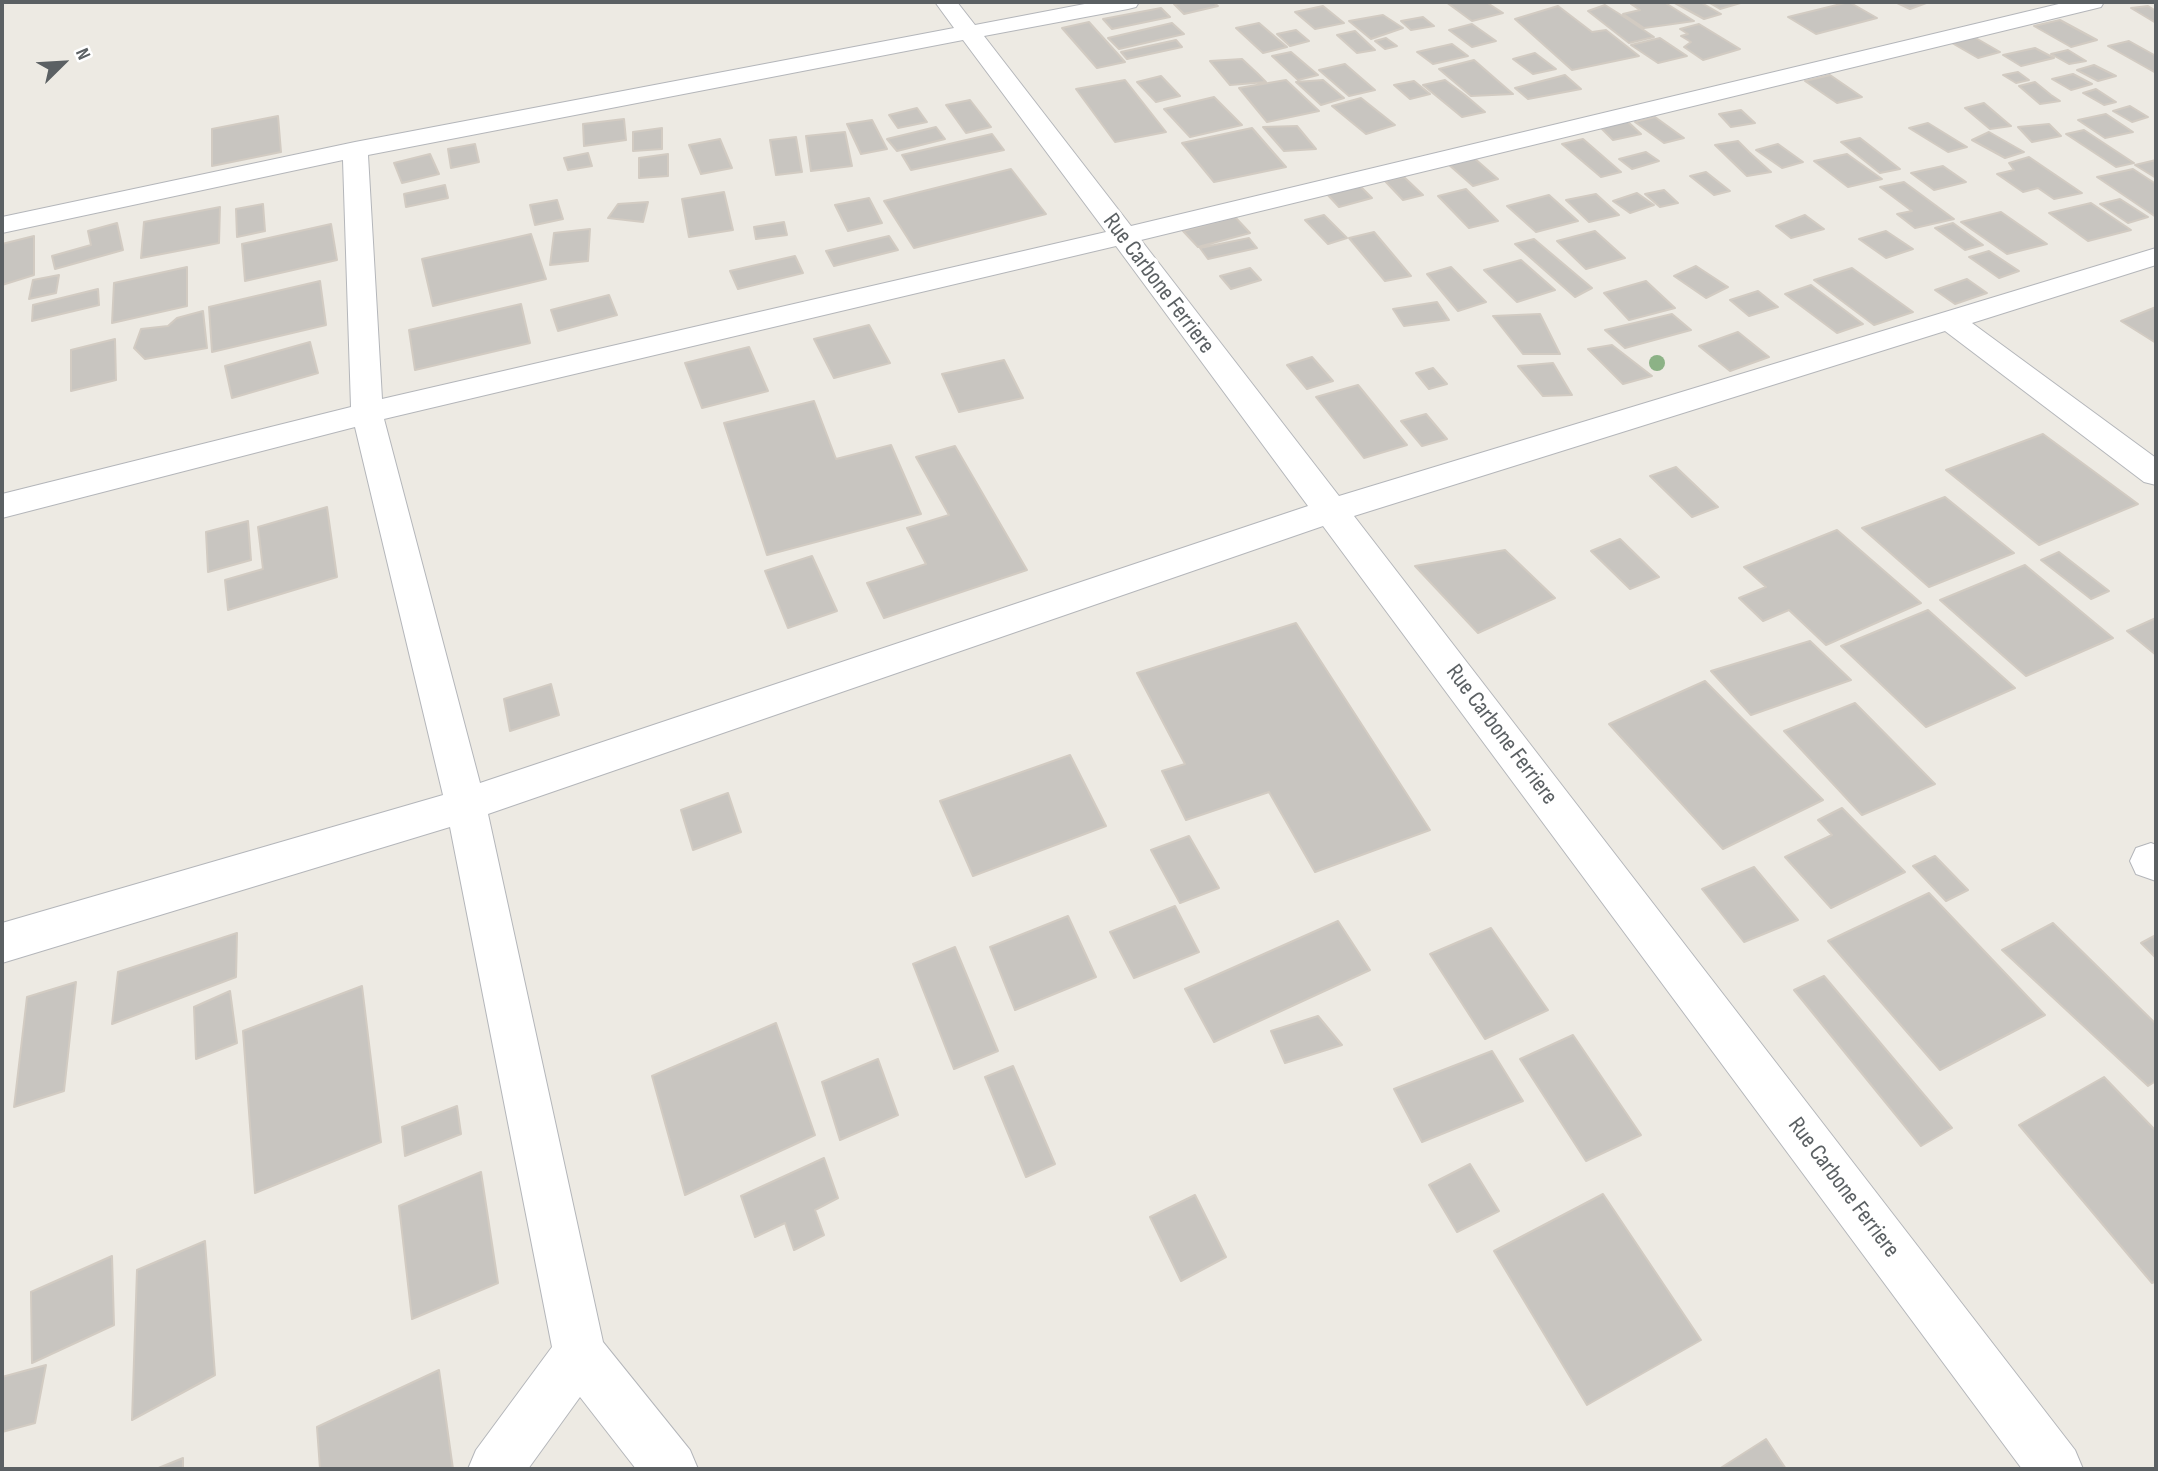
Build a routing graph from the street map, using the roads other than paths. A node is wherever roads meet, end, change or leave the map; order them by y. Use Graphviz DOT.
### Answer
graph roads {
  1 [pos="946,2"];
  2 [pos="1128,2"];
  3 [pos="2094,2"];
  4 [pos="970,32"];
  5 [pos="355,150"];
  6 [pos="2,225"];
  7 [pos="1121,237"];
  8 [pos="2156,256"];
  9 [pos="1949,320"];
  10 [pos="368,413"];
  11 [pos="2156,474"];
  12 [pos="2,506"];
  13 [pos="1332,511"];
  14 [pos="466,805"];
  15 [pos="2,943"];
  16 [pos="579,1354"];
  17 [pos="495,1469"];
  18 [pos="671,1469"];
  19 [pos="2056,1469"];
  1 -- 4 [label="street, Rue Carbone Ferriere"];
  2 -- 4 [label="street"];
  3 -- 7 [label="street"];
  4 -- 5 [label="street"];
  4 -- 7 [label="street, Rue Carbone Ferriere"];
  5 -- 6 [label="street"];
  5 -- 10 [label="street"];
  7 -- 10 [label="street"];
  7 -- 13 [label="street, Rue Carbone Ferriere"];
  8 -- 9 [label="street"];
  9 -- 11 [label="street"];
  9 -- 13 [label="street"];
  10 -- 12 [label="street"];
  10 -- 14 [label="street"];
  13 -- 14 [label="street"];
  13 -- 19 [label="street, Rue Carbone Ferriere"];
  14 -- 15 [label="street"];
  14 -- 16 [label="street"];
  16 -- 17 [label="street"];
  16 -- 18 [label="street"];
}
